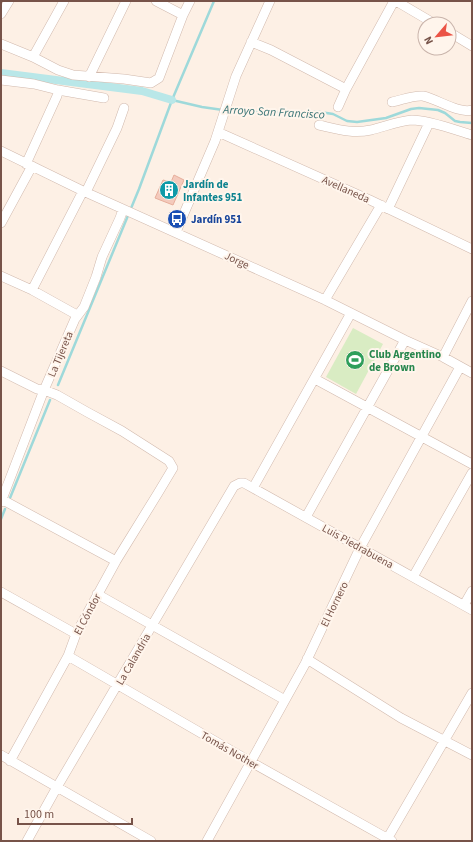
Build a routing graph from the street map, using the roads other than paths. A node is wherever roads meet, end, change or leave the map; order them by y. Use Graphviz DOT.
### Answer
graph roads {
  1 [pos="9,1"];
  2 [pos="64,1"];
  3 [pos="126,1"];
  4 [pos="156,1"];
  5 [pos="190,1"];
  6 [pos="270,1"];
  7 [pos="395,1"];
  8 [pos="1,14"];
  9 [pos="183,15"];
  10 [pos="421,16"];
  11 [pos="457,37"];
  12 [pos="251,42"];
  13 [pos="1,44"];
  14 [pos="472,46"];
  15 [pos="33,57"];
  16 [pos="89,77"];
  17 [pos="1,80"];
  18 [pos="346,89"];
  19 [pos="58,90"];
  20 [pos="104,98"];
  21 [pos="392,102"];
  22 [pos="338,107"];
  23 [pos="124,108"];
  24 [pos="472,110"];
  25 [pos="430,123"];
  26 [pos="319,125"];
  27 [pos="220,128"];
  28 [pos="472,135"];
  29 [pos="1,151"];
  30 [pos="29,165"];
  31 [pos="84,191"];
  32 [pos="384,207"];
  33 [pos="127,211"];
  34 [pos="1,223"];
  35 [pos="176,232"];
  36 [pos="472,250"];
  37 [pos="1,276"];
  38 [pos="32,290"];
  39 [pos="325,300"];
  40 [pos="472,300"];
  41 [pos="77,314"];
  42 [pos="351,314"];
  43 [pos="405,340"];
  44 [pos="443,357"];
  45 [pos="460,367"];
  46 [pos="1,371"];
  47 [pos="472,373"];
  48 [pos="315,379"];
  49 [pos="44,390"];
  50 [pos="367,406"];
  51 [pos="422,437"];
  52 [pos="472,464"];
  53 [pos="472,473"];
  54 [pos="244,483"];
  55 [pos="253,488"];
  56 [pos="1,500"];
  57 [pos="306,517"];
  58 [pos="360,548"];
  59 [pos="116,562"];
  60 [pos="412,577"];
  61 [pos="472,591"];
  62 [pos="1,592"];
  63 [pos="98,594"];
  64 [pos="468,608"];
  65 [pos="152,625"];
  66 [pos="76,634"];
  67 [pos="68,656"];
  68 [pos="307,659"];
  69 [pos="118,684"];
  70 [pos="472,693"];
  71 [pos="285,700"];
  72 [pos="444,741"];
  73 [pos="1,755"];
  74 [pos="472,755"];
  75 [pos="10,761"];
  76 [pos="251,762"];
  77 [pos="57,787"];
  78 [pos="389,840"];
  79 [pos="27,841"];
  80 [pos="151,841"];
  81 [pos="207,841"];
  1 -- 8 [label="street"];
  2 -- 15 [label="street"];
  3 -- 16 [label="street"];
  4 -- 9 [label="street"];
  5 -- 9 [label="street"];
  6 -- 12 [label="street"];
  7 -- 10 [label="street"];
  7 -- 18 [label="street"];
  9 -- 16 [label="street"];
  11 -- 14 [label="street"];
  12 -- 18 [label="street"];
  12 -- 27 [label="street"];
  13 -- 15 [label="street"];
  15 -- 16 [label="street"];
  17 -- 19 [label="street"];
  18 -- 22 [label="street"];
  19 -- 20 [label="street"];
  19 -- 30 [label="street"];
  21 -- 24 [label="street"];
  23 -- 31 [label="street"];
  25 -- 26 [label="street"];
  25 -- 28 [label="street"];
  25 -- 32 [label="street"];
  27 -- 32 [label="street, Avellaneda"];
  27 -- 35 [label="street"];
  29 -- 30 [label="street, Jorge"];
  30 -- 31 [label="street, Jorge"];
  30 -- 34 [label="street"];
  31 -- 33 [label="street, Jorge"];
  31 -- 38 [label="street"];
  32 -- 36 [label="street, Avellaneda"];
  32 -- 39 [label="street"];
  33 -- 35 [label="street, Jorge"];
  33 -- 41 [label="street, La Tijereta"];
  35 -- 39 [label="street, Jorge"];
  37 -- 38 [label="street"];
  38 -- 41 [label="street"];
  39 -- 42 [label="street, Jorge"];
  40 -- 44 [label="street"];
  41 -- 49 [label="street, La Tijereta"];
  42 -- 43 [label="street, Jorge"];
  42 -- 48 [label="street"];
  43 -- 44 [label="street, Jorge"];
  43 -- 50 [label="street"];
  44 -- 45 [label="street, Jorge"];
  45 -- 47 [label="street, Jorge"];
  45 -- 51 [label="street, El Hornero"];
  46 -- 49 [label="street"];
  48 -- 50 [label="street"];
  48 -- 55 [label="street"];
  49 -- 56 [label="street, La Tijereta"];
  49 -- 59 [label="street, El Cóndor"];
  50 -- 51 [label="street"];
  50 -- 57 [label="street"];
  51 -- 52 [label="street"];
  51 -- 58 [label="street, El Hornero"];
  53 -- 60 [label="street"];
  54 -- 55 [label="street, Luis Piedrabuena"];
  54 -- 65 [label="street, La Calandria"];
  55 -- 57 [label="street, Luis Piedrabuena"];
  56 -- 59 [label="street"];
  57 -- 58 [label="street, Luis Piedrabuena"];
  58 -- 60 [label="street, Luis Piedrabuena"];
  58 -- 68 [label="street, El Hornero"];
  59 -- 63 [label="street, El Cóndor"];
  60 -- 64 [label="street, Luis Piedrabuena"];
  61 -- 64 [label="street"];
  62 -- 66 [label="street"];
  63 -- 65 [label="street"];
  63 -- 66 [label="street, El Cóndor"];
  65 -- 69 [label="street, La Calandria"];
  65 -- 71 [label="street"];
  66 -- 67 [label="street, El Cóndor"];
  67 -- 69 [label="street, Tomás Nother"];
  67 -- 75 [label="street, El Cóndor"];
  68 -- 71 [label="street, El Hornero"];
  68 -- 72 [label="street"];
  69 -- 76 [label="street, Tomás Nother"];
  69 -- 77 [label="street, La Calandria"];
  70 -- 72 [label="street"];
  71 -- 76 [label="street, El Hornero"];
  72 -- 74 [label="street"];
  72 -- 78 [label="street"];
  73 -- 75 [label="street"];
  75 -- 77 [label="street"];
  76 -- 78 [label="street, Tomás Nother"];
  76 -- 81 [label="street, El Hornero"];
  77 -- 79 [label="street, La Calandria"];
  77 -- 80 [label="street"];
}
